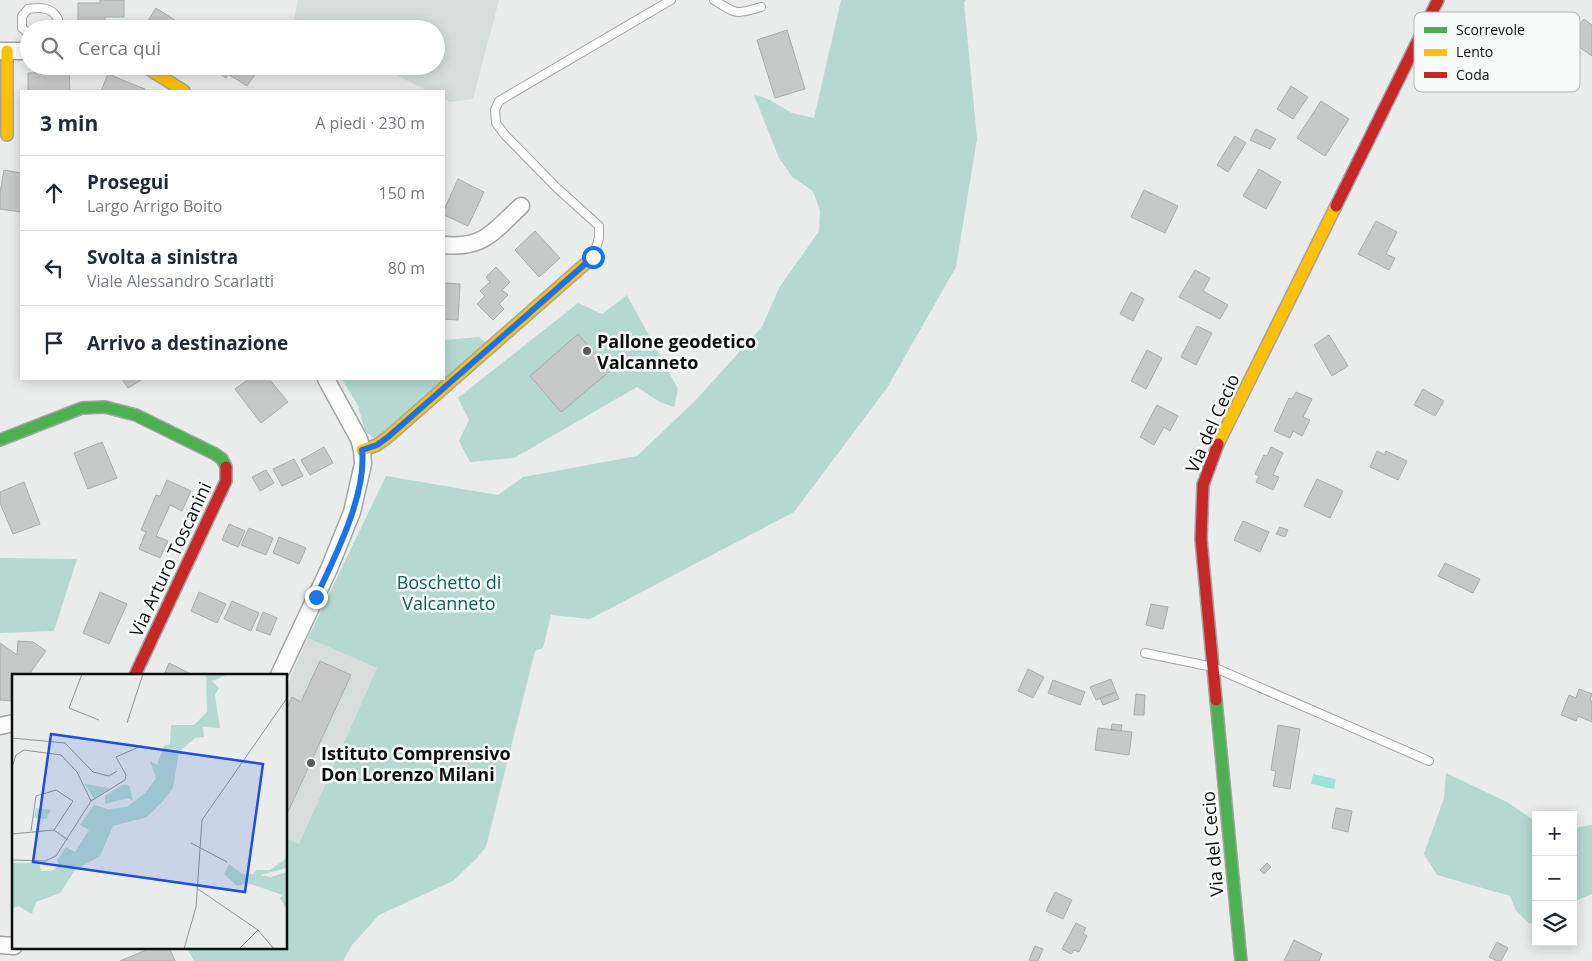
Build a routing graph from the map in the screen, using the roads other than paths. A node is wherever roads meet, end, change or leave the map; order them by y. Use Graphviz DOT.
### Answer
graph roads {
  1 [pos="671,0"];
  2 [pos="714,0"];
  3 [pos="1438,0"];
  4 [pos="761,7"];
  5 [pos="1432,12"];
  6 [pos="22,20"];
  7 [pos="58,20"];
  8 [pos="1414,48"];
  9 [pos="3,51"];
  10 [pos="20,51"];
  11 [pos="158,75"];
  12 [pos="182,90"];
  13 [pos="9,135"];
  14 [pos="521,206"];
  15 [pos="445,245"];
  16 [pos="593,257"];
  17 [pos="327,380"];
  18 [pos="0,440"];
  19 [pos="362,450"];
  20 [pos="1145,653"];
  21 [pos="1213,666"];
  22 [pos="135,674"];
  23 [pos="279,674"];
  24 [pos="1429,761"];
  25 [pos="1241,961"];
  1 -- 16 [label="lane"];
  2 -- 4 [label="lane"];
  3 -- 5 [label="street, Via del Cecio"];
  6 -- 7 [label="lane"];
  8 -- 21 [label="street, Via del Cecio"];
  9 -- 10 [label="street"];
  9 -- 13 [label="street"];
  11 -- 12 [label="street"];
  14 -- 15 [label="street"];
  16 -- 19 [label="street"];
  17 -- 19 [label="street"];
  18 -- 22 [label="street, Via Arturo Toscanini"];
  19 -- 23 [label="street"];
  20 -- 21 [label="lane"];
  21 -- 24 [label="lane"];
  21 -- 25 [label="street, Via del Cecio"];
}
